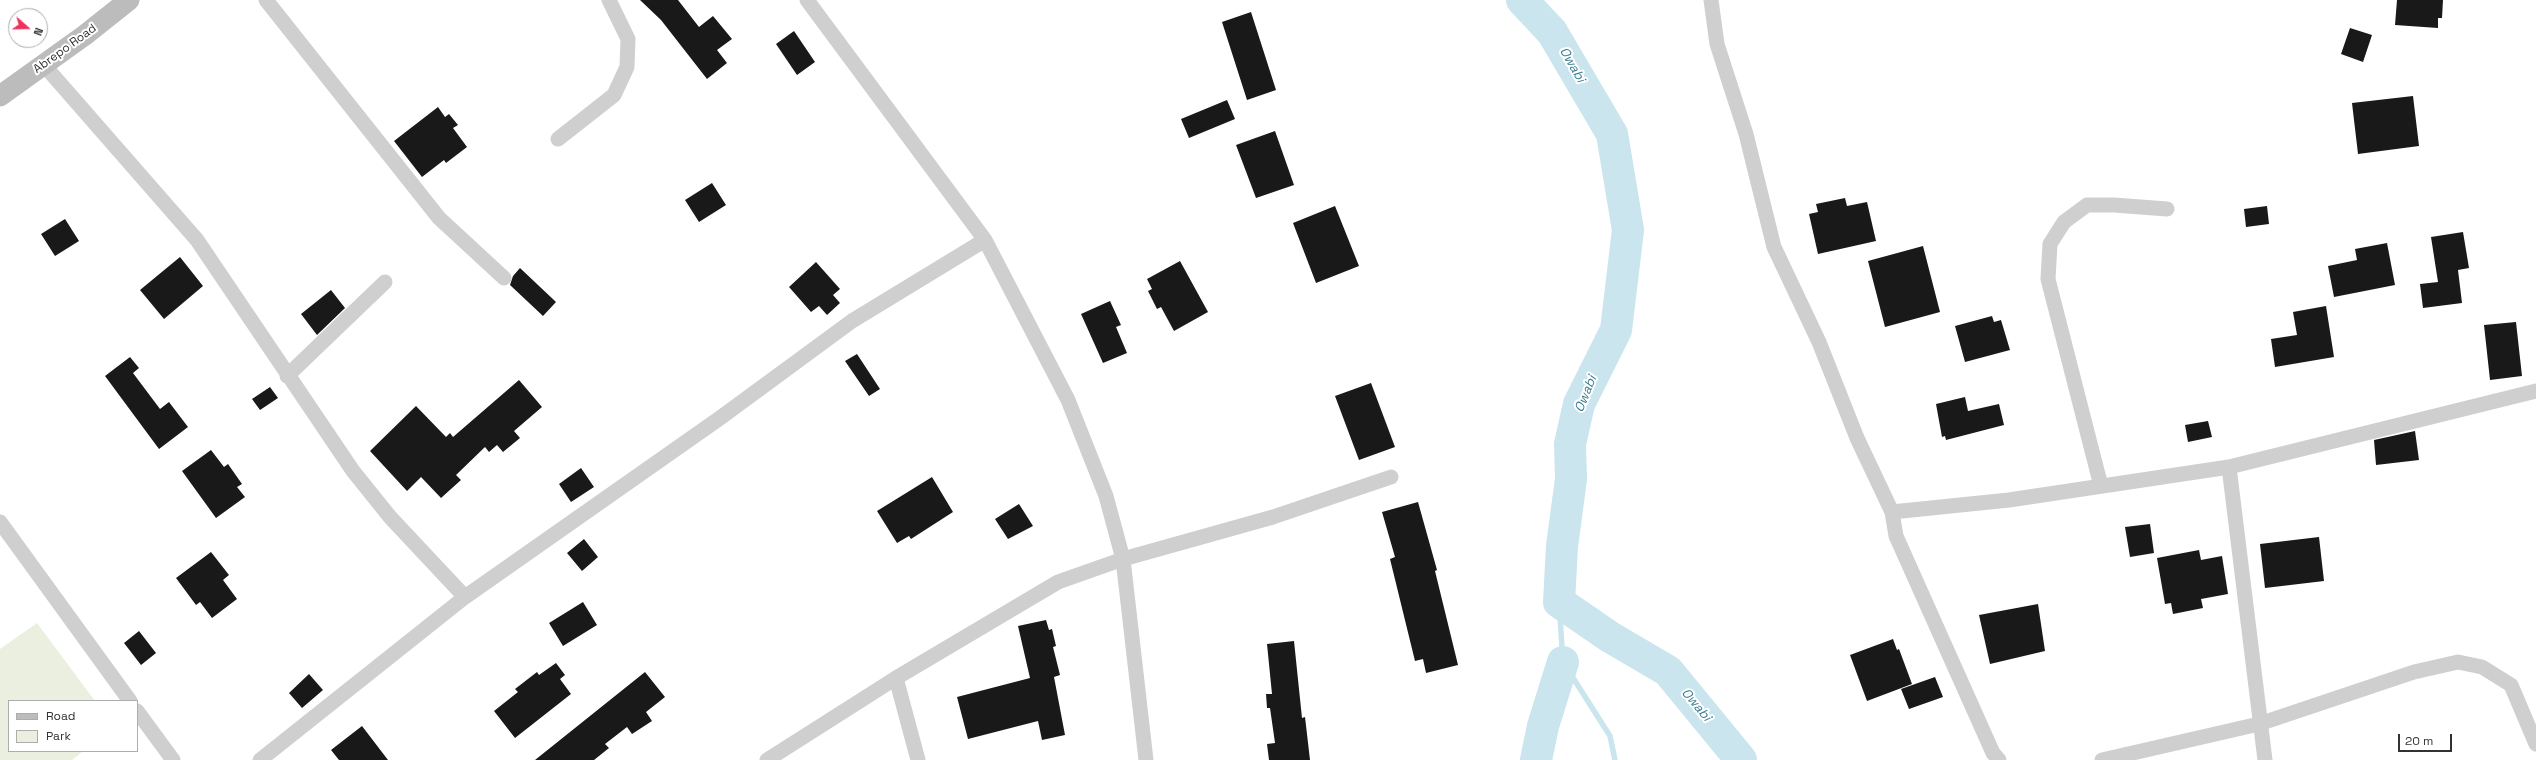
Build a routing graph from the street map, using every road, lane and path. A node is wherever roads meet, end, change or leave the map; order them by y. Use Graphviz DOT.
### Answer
graph roads {
  1 [pos="129,0"];
  2 [pos="266,0"];
  3 [pos="609,0"];
  4 [pos="807,0"];
  5 [pos="1711,0"];
  6 [pos="44,65"];
  7 [pos="0,96"];
  8 [pos="558,139"];
  9 [pos="2167,209"];
  10 [pos="985,240"];
  11 [pos="504,278"];
  12 [pos="385,282"];
  13 [pos="287,376"];
  14 [pos="2536,391"];
  15 [pos="2229,467"];
  16 [pos="1391,477"];
  17 [pos="2101,486"];
  18 [pos="1892,512"];
  19 [pos="0,522"];
  20 [pos="1123,559"];
  21 [pos="464,597"];
  22 [pos="896,678"];
  23 [pos="129,700"];
  24 [pos="138,712"];
  25 [pos="2259,724"];
  26 [pos="2536,744"];
  27 [pos="172,760"];
  28 [pos="260,760"];
  29 [pos="767,760"];
  30 [pos="918,760"];
  31 [pos="1146,760"];
  32 [pos="1999,760"];
  33 [pos="2102,760"];
  34 [pos="2265,760"];
  1 -- 6 [label="main road, Abrepo Road"];
  2 -- 11 [label="street"];
  3 -- 8 [label="street"];
  4 -- 10 [label="street"];
  5 -- 18 [label="street"];
  6 -- 7 [label="main road, Abrepo Road"];
  6 -- 13 [label="street"];
  9 -- 17 [label="street"];
  10 -- 20 [label="street"];
  10 -- 21 [label="street"];
  12 -- 13 [label="street"];
  13 -- 21 [label="street"];
  14 -- 15 [label="street"];
  15 -- 17 [label="street"];
  15 -- 25 [label="street"];
  16 -- 20 [label="street"];
  17 -- 18 [label="street"];
  18 -- 32 [label="street"];
  19 -- 23 [label="street"];
  20 -- 22 [label="street"];
  20 -- 31 [label="street"];
  21 -- 28 [label="street"];
  22 -- 29 [label="street"];
  22 -- 30 [label="street"];
  24 -- 27 [label="street"];
  25 -- 26 [label="street"];
  25 -- 33 [label="street"];
  25 -- 34 [label="street"];
}
